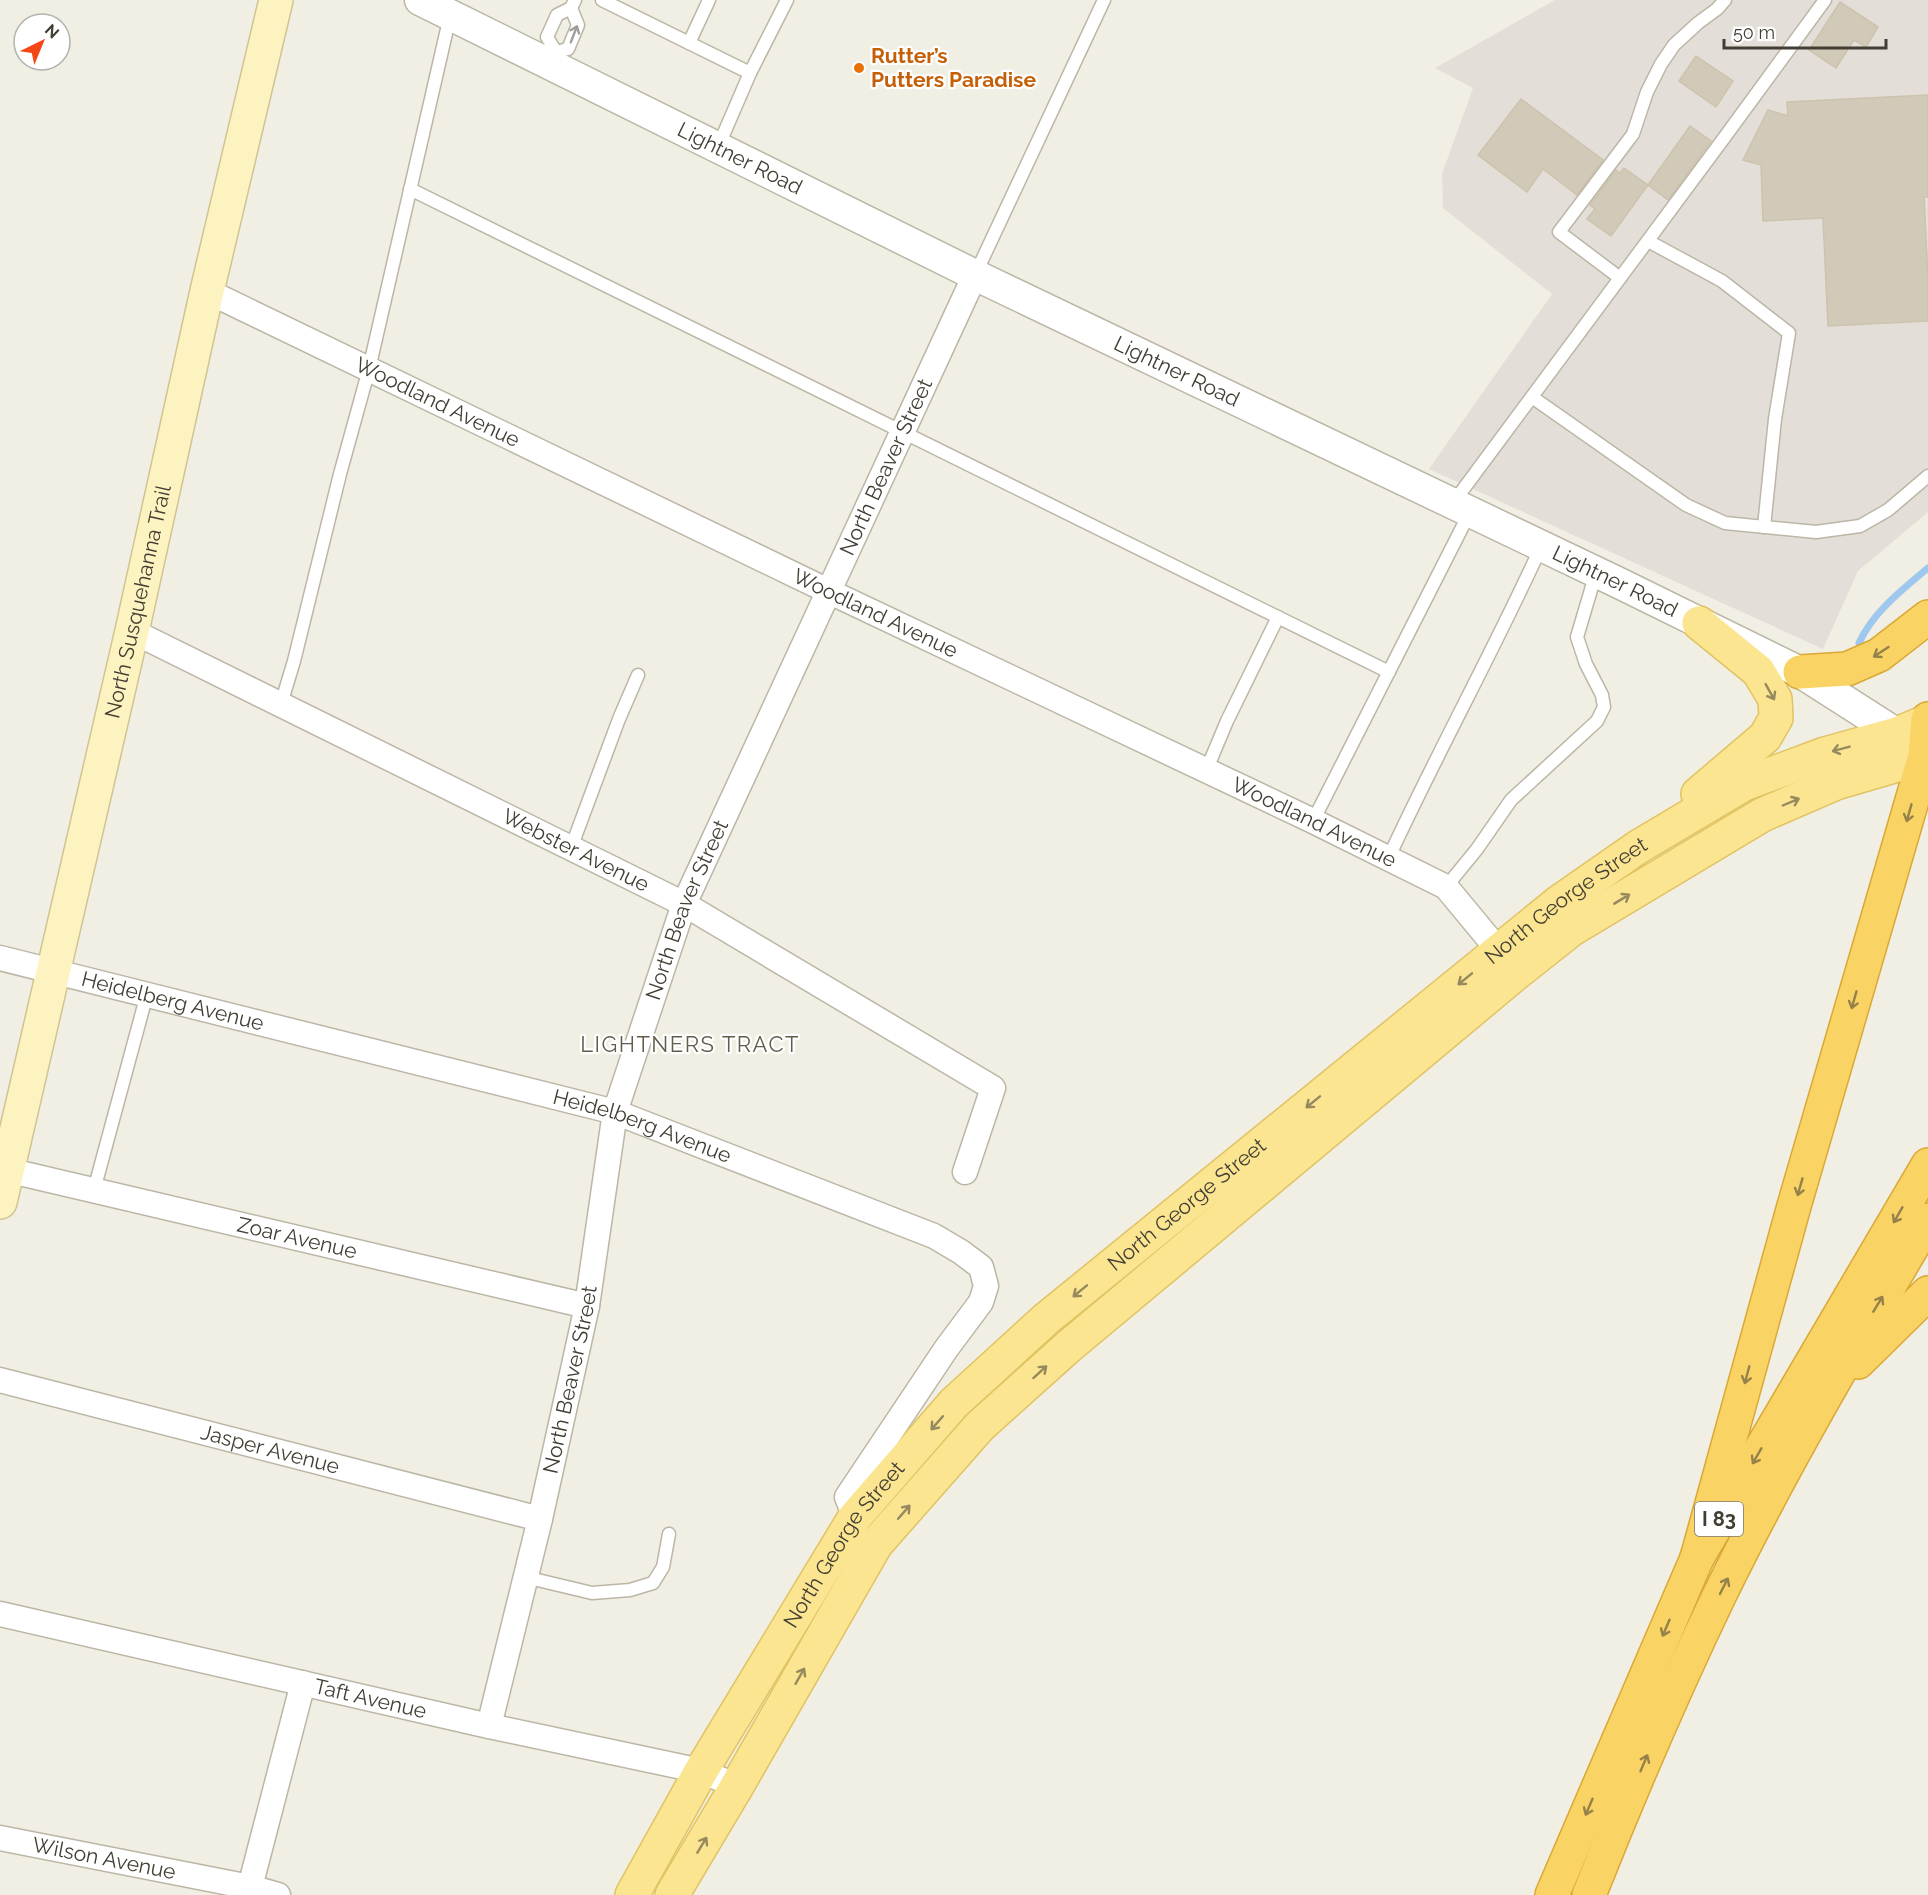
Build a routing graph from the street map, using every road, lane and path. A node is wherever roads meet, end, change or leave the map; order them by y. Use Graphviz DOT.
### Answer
graph roads {
  1 [pos="276,0"];
  2 [pos="420,0"];
  3 [pos="602,0"];
  4 [pos="709,0"];
  5 [pos="787,0"];
  6 [pos="1104,0"];
  7 [pos="1725,0"];
  8 [pos="1825,0"];
  9 [pos="573,4"];
  10 [pos="450,15"];
  11 [pos="689,43"];
  12 [pos="552,58"];
  13 [pos="750,73"];
  14 [pos="718,147"];
  15 [pos="410,189"];
  16 [pos="1648,241"];
  17 [pos="975,274"];
  18 [pos="1620,278"];
  19 [pos="207,291"];
  20 [pos="369,369"];
  21 [pos="1532,397"];
  22 [pos="902,431"];
  23 [pos="1928,476"];
  24 [pos="1461,507"];
  25 [pos="1764,527"];
  26 [pos="1542,545"];
  27 [pos="1596,572"];
  28 [pos="828,591"];
  29 [pos="1278,617"];
  30 [pos="1928,617"];
  31 [pos="1699,623"];
  32 [pos="132,630"];
  33 [pos="1389,672"];
  34 [pos="1800,672"];
  35 [pos="638,675"];
  36 [pos="281,704"];
  37 [pos="1928,720"];
  38 [pos="1897,734"];
  39 [pos="1927,756"];
  40 [pos="1206,771"];
  41 [pos="1313,821"];
  42 [pos="1638,847"];
  43 [pos="570,848"];
  44 [pos="1388,859"];
  45 [pos="1446,887"];
  46 [pos="684,904"];
  47 [pos="0,958"];
  48 [pos="1507,963"];
  49 [pos="52,970"];
  50 [pos="147,994"];
  51 [pos="615,1112"];
  52 [pos="1928,1165"];
  53 [pos="8,1170"];
  54 [pos="965,1172"];
  55 [pos="94,1190"];
  56 [pos="0,1202"];
  57 [pos="1928,1220"];
  58 [pos="1928,1293"];
  59 [pos="587,1306"];
  60 [pos="0,1380"];
  61 [pos="1825,1395"];
  62 [pos="855,1517"];
  63 [pos="540,1519"];
  64 [pos="669,1534"];
  65 [pos="1697,1558"];
  66 [pos="525,1577"];
  67 [pos="0,1614"];
  68 [pos="303,1683"];
  69 [pos="489,1726"];
  70 [pos="701,1771"];
  71 [pos="737,1786"];
  72 [pos="0,1838"];
  73 [pos="250,1887"];
  74 [pos="643,1891"];
  75 [pos="278,1895"];
  76 [pos="672,1895"];
  77 [pos="1552,1895"];
  78 [pos="1589,1895"];
  1 -- 19 [label="main road, North Susquehanna Trail"];
  2 -- 10 [label="street, Lightner Road"];
  3 -- 11 [label="lane"];
  4 -- 11 [label="lane"];
  5 -- 13 [label="lane"];
  6 -- 17 [label="lane"];
  7 -- 18 [label="lane"];
  8 -- 16 [label="lane"];
  9 -- 12 [label="lane"];
  12 -- 9 [label="lane, one-way"];
  10 -- 12 [label="street, Lightner Road"];
  10 -- 15 [label="lane"];
  11 -- 13 [label="lane"];
  12 -- 14 [label="street, Lightner Road"];
  13 -- 14 [label="lane"];
  14 -- 17 [label="street, Lightner Road"];
  15 -- 20 [label="lane"];
  15 -- 22 [label="lane"];
  16 -- 18 [label="lane"];
  16 -- 25 [label="lane"];
  17 -- 22 [label="street, North Beaver Street"];
  17 -- 24 [label="street, Lightner Road"];
  18 -- 21 [label="lane"];
  19 -- 20 [label="street, Woodland Avenue"];
  19 -- 32 [label="main road, North Susquehanna Trail"];
  20 -- 28 [label="street, Woodland Avenue"];
  20 -- 36 [label="lane"];
  21 -- 24 [label="lane"];
  21 -- 25 [label="lane"];
  22 -- 28 [label="street, North Beaver Street"];
  22 -- 29 [label="lane"];
  23 -- 25 [label="lane"];
  24 -- 26 [label="street, Lightner Road"];
  24 -- 33 [label="lane"];
  26 -- 27 [label="street, Lightner Road"];
  26 -- 44 [label="lane"];
  27 -- 31 [label="street, Lightner Road"];
  27 -- 45 [label="lane"];
  28 -- 40 [label="street, Woodland Avenue"];
  28 -- 46 [label="street, North Beaver Street"];
  29 -- 33 [label="lane"];
  29 -- 40 [label="lane"];
  30 -- 34 [label="highway, one-way"];
  31 -- 34 [label="street, Lightner Road"];
  31 -- 42 [label="main road, one-way"];
  32 -- 36 [label="street, Webster Avenue"];
  32 -- 49 [label="main road, North Susquehanna Trail"];
  33 -- 41 [label="lane"];
  34 -- 38 [label="street, Lightner Road"];
  35 -- 43 [label="lane"];
  36 -- 43 [label="street, Webster Avenue"];
  37 -- 38 [label="main road, North George Street"];
  37 -- 39 [label="highway"];
  38 -- 39 [label="street, Lightner Road"];
  38 -- 42 [label="main road, North George Street, one-way"];
  48 -- 39 [label="main road, North George Street, one-way"];
  39 -- 65 [label="highway, one-way"];
  40 -- 41 [label="street, Woodland Avenue"];
  41 -- 44 [label="street, Woodland Avenue"];
  42 -- 48 [label="main road, North George Street"];
  43 -- 46 [label="street, Webster Avenue"];
  44 -- 45 [label="street, Woodland Avenue"];
  45 -- 48 [label="street, Woodland Avenue"];
  46 -- 51 [label="street, North Beaver Street"];
  46 -- 54 [label="street, Webster Avenue"];
  47 -- 49 [label="street, Heidelberg Avenue"];
  48 -- 62 [label="main road, North George Street, one-way"];
  71 -- 48 [label="main road, North George Street, one-way"];
  49 -- 50 [label="street, Heidelberg Avenue"];
  49 -- 53 [label="main road, North Susquehanna Trail"];
  50 -- 51 [label="street, Heidelberg Avenue"];
  50 -- 55 [label="lane"];
  51 -- 59 [label="street, North Beaver Street"];
  51 -- 62 [label="street, Heidelberg Avenue"];
  52 -- 65 [label="highway, I 83, one-way"];
  53 -- 55 [label="street, Zoar Avenue"];
  53 -- 56 [label="main road, North Susquehanna Trail"];
  55 -- 59 [label="street, Zoar Avenue"];
  61 -- 57 [label="highway, I 83, one-way"];
  58 -- 61 [label="highway"];
  59 -- 63 [label="street, North Beaver Street"];
  60 -- 63 [label="street, Jasper Avenue"];
  78 -- 61 [label="highway, I 83, one-way"];
  62 -- 70 [label="main road, North George Street"];
  63 -- 66 [label="street, North Beaver Street"];
  64 -- 66 [label="lane"];
  65 -- 77 [label="highway, I 83, one-way"];
  66 -- 69 [label="street, North Beaver Street"];
  67 -- 68 [label="street, Taft Avenue"];
  68 -- 69 [label="street, Taft Avenue"];
  68 -- 73 [label="street"];
  69 -- 70 [label="street, Taft Avenue"];
  70 -- 71 [label="street, Taft Avenue"];
  70 -- 74 [label="main road, North George Street"];
  76 -- 71 [label="main road, North George Street, one-way"];
  72 -- 73 [label="street, Wilson Avenue"];
  73 -- 75 [label="street, Wilson Avenue"];
}
